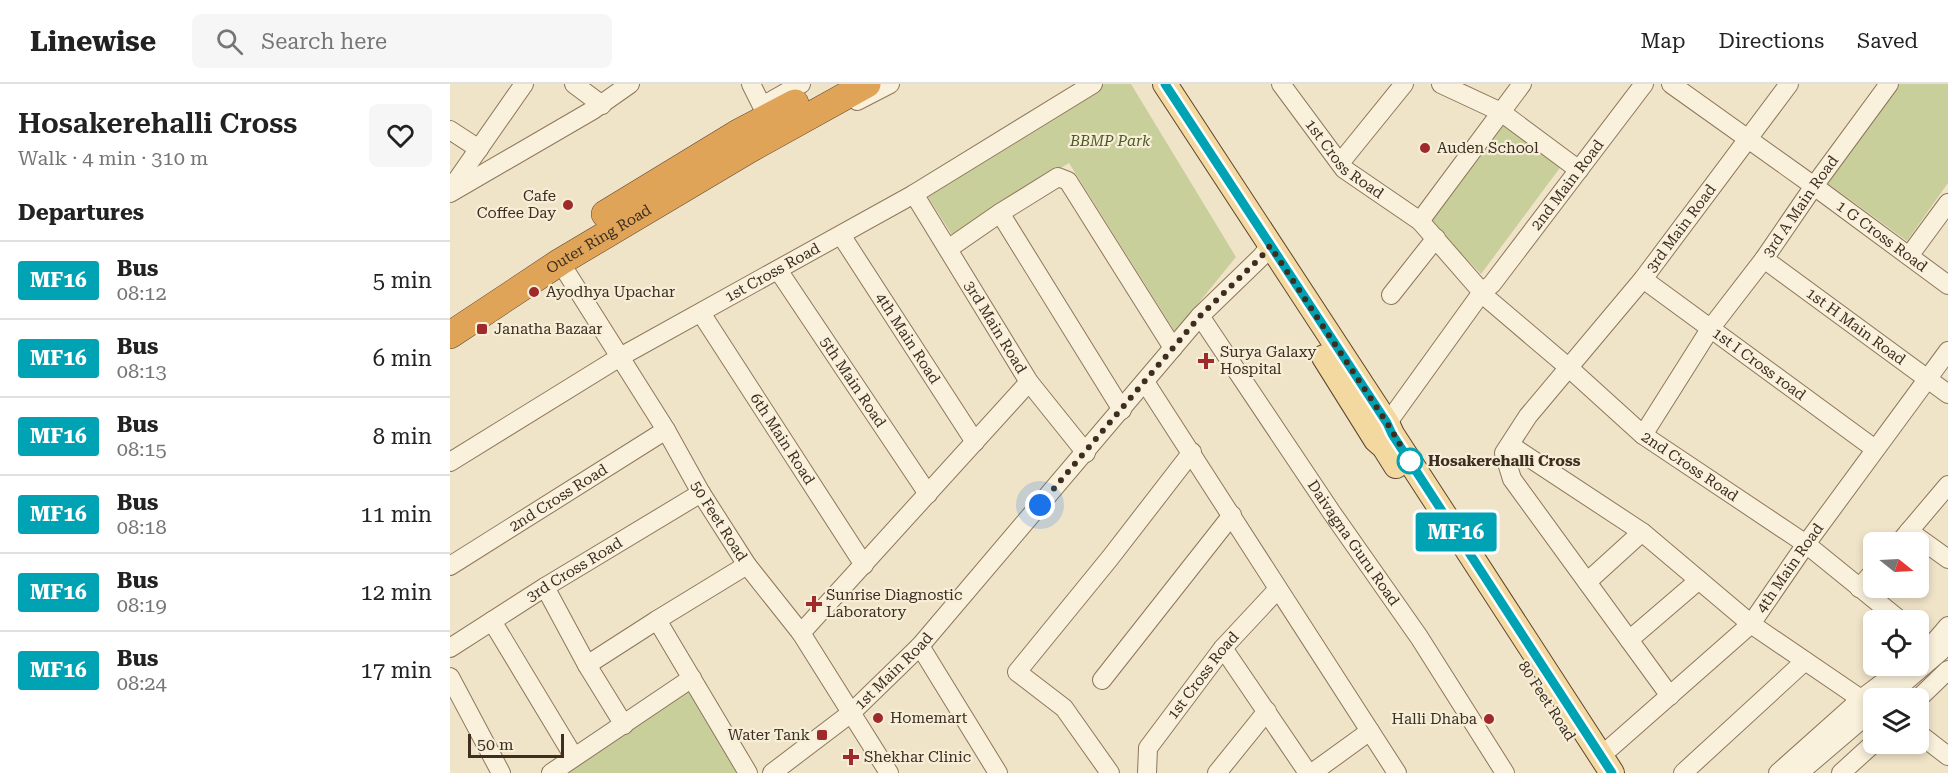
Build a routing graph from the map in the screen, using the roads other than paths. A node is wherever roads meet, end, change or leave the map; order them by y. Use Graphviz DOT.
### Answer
graph roads {
  1 [pos="524,84"];
  2 [pos="574,84"];
  3 [pos="630,84"];
  4 [pos="751,84"];
  5 [pos="801,84"];
  6 [pos="830,84"];
  7 [pos="867,84"];
  8 [pos="890,84"];
  9 [pos="1093,84"];
  10 [pos="1150,84"];
  11 [pos="1165,84"];
  12 [pos="1281,84"];
  13 [pos="1404,84"];
  14 [pos="1441,84"];
  15 [pos="1522,84"];
  16 [pos="1644,84"];
  17 [pos="1671,84"];
  18 [pos="1789,84"];
  19 [pos="1889,84"];
  20 [pos="602,105"];
  21 [pos="762,106"];
  22 [pos="1501,112"];
  23 [pos="450,130"];
  24 [pos="1748,138"];
  25 [pos="744,141"];
  26 [pos="479,149"];
  27 [pos="1340,163"];
  28 [pos="1579,170"];
  29 [pos="1814,186"];
  30 [pos="450,191"];
  31 [pos="914,194"];
  32 [pos="1948,203"];
  33 [pos="1000,213"];
  34 [pos="1420,221"];
  35 [pos="841,235"];
  36 [pos="1436,238"];
  37 [pos="948,249"];
  38 [pos="1266,251"];
  39 [pos="1909,256"];
  40 [pos="1764,259"];
  41 [pos="560,262"];
  42 [pos="778,270"];
  43 [pos="1642,279"];
  44 [pos="1948,285"];
  45 [pos="1488,292"];
  46 [pos="1391,295"];
  47 [pos="450,312"];
  48 [pos="701,313"];
  49 [pos="1200,316"];
  50 [pos="1710,329"];
  51 [pos="450,334"];
  52 [pos="1173,348"];
  53 [pos="1948,351"];
  54 [pos="620,357"];
  55 [pos="1568,367"];
  56 [pos="1929,379"];
  57 [pos="1029,382"];
  58 [pos="1145,382"];
  59 [pos="1948,394"];
  60 [pos="1122,410"];
  61 [pos="666,430"];
  62 [pos="1643,435"];
  63 [pos="1385,436"];
  64 [pos="975,442"];
  65 [pos="1509,445"];
  66 [pos="1875,449"];
  67 [pos="1192,452"];
  68 [pos="1086,453"];
  69 [pos="450,462"];
  70 [pos="1948,485"];
  71 [pos="701,493"];
  72 [pos="928,494"];
  73 [pos="1232,515"];
  74 [pos="1642,532"];
  75 [pos="1908,532"];
  76 [pos="1806,544"];
  77 [pos="1929,550"];
  78 [pos="1948,560"];
  79 [pos="747,565"];
  80 [pos="864,565"];
  81 [pos="450,566"];
  82 [pos="1699,580"];
  83 [pos="1587,582"];
  84 [pos="1863,584"];
  85 [pos="545,587"];
  86 [pos="1859,588"];
  87 [pos="1278,589"];
  88 [pos="1887,610"];
  89 [pos="657,620"];
  90 [pos="492,621"];
  91 [pos="1751,624"];
  92 [pos="1948,626"];
  93 [pos="801,633"];
  94 [pos="1629,640"];
  95 [pos="920,646"];
  96 [pos="450,648"];
  97 [pos="1223,648"];
  98 [pos="1934,648"];
  99 [pos="1805,661"];
  100 [pos="587,665"];
  101 [pos="1948,670"];
  102 [pos="1895,676"];
  103 [pos="450,677"];
  104 [pos="692,678"];
  105 [pos="1102,680"];
  106 [pos="1883,688"];
  107 [pos="1896,688"];
  108 [pos="1929,688"];
  109 [pos="1670,696"];
  110 [pos="1863,701"];
  111 [pos="1863,707"];
  112 [pos="1863,708"];
  113 [pos="1267,711"];
  114 [pos="851,713"];
  115 [pos="624,724"];
  116 [pos="1370,731"];
  117 [pos="1929,741"];
  118 [pos="1864,754"];
  119 [pos="1948,756"];
  120 [pos="574,757"];
  121 [pos="1602,767"];
  122 [pos="1850,770"];
  123 [pos="501,773"];
  124 [pos="551,773"];
  125 [pos="748,773"];
  126 [pos="772,773"];
  127 [pos="889,773"];
  128 [pos="998,773"];
  129 [pos="1110,773"];
  130 [pos="1147,773"];
  131 [pos="1217,773"];
  132 [pos="1308,773"];
  133 [pos="1312,773"];
  134 [pos="1397,773"];
  135 [pos="1505,773"];
  136 [pos="1683,773"];
  137 [pos="1778,773"];
  138 [pos="1800,773"];
  1 -- 26 [label="street"];
  2 -- 20 [label="street"];
  3 -- 20 [label="street"];
  4 -- 21 [label="street"];
  5 -- 21 [label="street"];
  6 -- 25 [label="highway"];
  7 -- 25 [label="highway"];
  8 -- 25 [label="street"];
  9 -- 31 [label="street, 1st Cross Road"];
  10 -- 38 [label="main road, 80 Feet Road"];
  11 -- 38 [label="main road, 80 Feet Road"];
  12 -- 27 [label="street, 1st Cross Road"];
  13 -- 27 [label="street"];
  14 -- 22 [label="street"];
  15 -- 22 [label="street"];
  16 -- 28 [label="street, 2nd Main Road"];
  17 -- 24 [label="street, 1 G Cross Road"];
  18 -- 24 [label="street, 3rd Main Road"];
  19 -- 29 [label="street, 3rd A Main Road"];
  20 -- 30 [label="street"];
  21 -- 25 [label="street"];
  22 -- 28 [label="street"];
  22 -- 34 [label="street"];
  23 -- 26 [label="street"];
  24 -- 29 [label="street, 1 G Cross Road"];
  24 -- 43 [label="street, 3rd Main Road"];
  25 -- 41 [label="highway, Outer Ring Road"];
  25 -- 47 [label="highway, Outer Ring Road"];
  26 -- 30 [label="street"];
  27 -- 34 [label="street, 1st Cross Road"];
  28 -- 45 [label="street, 2nd Main Road"];
  29 -- 39 [label="street, 1 G Cross Road"];
  29 -- 40 [label="street, 3rd A Main Road"];
  31 -- 35 [label="street, 1st Cross Road"];
  31 -- 37 [label="street, 3rd Main Road"];
  32 -- 39 [label="street"];
  33 -- 37 [label="street"];
  33 -- 52 [label="street"];
  33 -- 60 [label="street"];
  34 -- 36 [label="street, 1st Cross Road"];
  35 -- 42 [label="street, 1st Cross Road"];
  35 -- 64 [label="street, 4th Main Road"];
  36 -- 45 [label="street, 2nd Cross Road"];
  36 -- 46 [label="street"];
  37 -- 57 [label="street, 3rd Main Road"];
  38 -- 49 [label="street, 1st Main Road"];
  38 -- 63 [label="main road, 80 Feet Road"];
  39 -- 44 [label="street, 1 G Cross Road"];
  40 -- 50 [label="street, 3rd A Main Road"];
  40 -- 56 [label="street, 1st H Main Road"];
  41 -- 51 [label="highway, Outer Ring Road"];
  41 -- 54 [label="street, 50 Feet Road"];
  42 -- 48 [label="street, 1st Cross Road"];
  42 -- 72 [label="street, 5th Main Road"];
  43 -- 50 [label="street, 1st I Cross road"];
  43 -- 55 [label="street, 3rd Main Road"];
  45 -- 55 [label="street, 2nd Cross Road"];
  45 -- 63 [label="street, 2nd Main Road"];
  48 -- 54 [label="street, 1st Cross Road"];
  48 -- 80 [label="street, 6th Main Road"];
  49 -- 52 [label="street, 1st Main Road"];
  49 -- 135 [label="street, Daivagna Guru Road"];
  50 -- 62 [label="street, 3rd A Main Road"];
  50 -- 66 [label="street, 1st I Cross road"];
  52 -- 58 [label="street, 1st Main Road"];
  53 -- 56 [label="street, 4th Main Road"];
  54 -- 61 [label="street, 50 Feet Road"];
  54 -- 69 [label="street, 1st Cross Road"];
  55 -- 62 [label="street, 2nd Cross Road"];
  55 -- 65 [label="street, 3rd Main Road"];
  56 -- 59 [label="street, 1st H Main Road"];
  56 -- 66 [label="street, 4th Main Road"];
  57 -- 64 [label="street"];
  57 -- 68 [label="street, 3rd Main Road"];
  58 -- 60 [label="street, 1st Main Road"];
  58 -- 67 [label="street"];
  60 -- 68 [label="street, 1st Main Road"];
  61 -- 71 [label="street, 50 Feet Road"];
  61 -- 81 [label="street, 2nd Cross Road"];
  62 -- 76 [label="street, 2nd Cross Road"];
  63 -- 121 [label="main road, 80 Feet Road"];
  64 -- 72 [label="street"];
  65 -- 74 [label="street"];
  65 -- 83 [label="street"];
  66 -- 76 [label="street, 4th Main Road"];
  67 -- 73 [label="street"];
  67 -- 129 [label="street"];
  68 -- 95 [label="street, 1st Main Road"];
  70 -- 75 [label="street"];
  71 -- 79 [label="street, 50 Feet Road"];
  71 -- 85 [label="street, 3rd Cross Road"];
  72 -- 80 [label="street"];
  73 -- 87 [label="street"];
  73 -- 105 [label="street"];
  74 -- 82 [label="street"];
  74 -- 83 [label="street"];
  76 -- 86 [label="street, 2nd Cross Road"];
  76 -- 91 [label="street, 4th Main Road"];
  77 -- 78 [label="street"];
  79 -- 89 [label="street"];
  79 -- 93 [label="street, 50 Feet Road"];
  80 -- 93 [label="street"];
  82 -- 91 [label="street"];
  82 -- 94 [label="street"];
  83 -- 94 [label="street"];
  84 -- 86 [label="street"];
  85 -- 90 [label="street, 3rd Cross Road"];
  85 -- 100 [label="street"];
  86 -- 88 [label="street, 2nd Cross Road"];
  87 -- 97 [label="street, 1st Cross Road"];
  87 -- 116 [label="street"];
  89 -- 100 [label="street"];
  89 -- 104 [label="street"];
  90 -- 96 [label="street, 3rd Cross Road"];
  90 -- 120 [label="street"];
  91 -- 99 [label="street"];
  91 -- 109 [label="street, 4th Main Road"];
  92 -- 98 [label="street"];
  93 -- 114 [label="street, 50 Feet Road"];
  94 -- 109 [label="street"];
  95 -- 114 [label="street, 1st Main Road"];
  95 -- 128 [label="street"];
  97 -- 113 [label="street"];
  97 -- 130 [label="street, 1st Cross Road"];
  98 -- 107 [label="street"];
  99 -- 110 [label="street"];
  99 -- 136 [label="street"];
  100 -- 115 [label="street"];
  101 -- 108 [label="street"];
  102 -- 106 [label="street"];
  103 -- 123 [label="street"];
  104 -- 115 [label="street"];
  104 -- 125 [label="street"];
  109 -- 121 [label="street, 4th Main Road"];
  111 -- 137 [label="street"];
  112 -- 138 [label="street"];
  113 -- 131 [label="street"];
  113 -- 132 [label="street"];
  114 -- 126 [label="street, 1st Main Road"];
  114 -- 127 [label="street, 50 Feet Road"];
  115 -- 120 [label="street"];
  116 -- 133 [label="street"];
  116 -- 134 [label="street"];
  117 -- 119 [label="street"];
  118 -- 122 [label="street"];
  120 -- 124 [label="street"];
}
